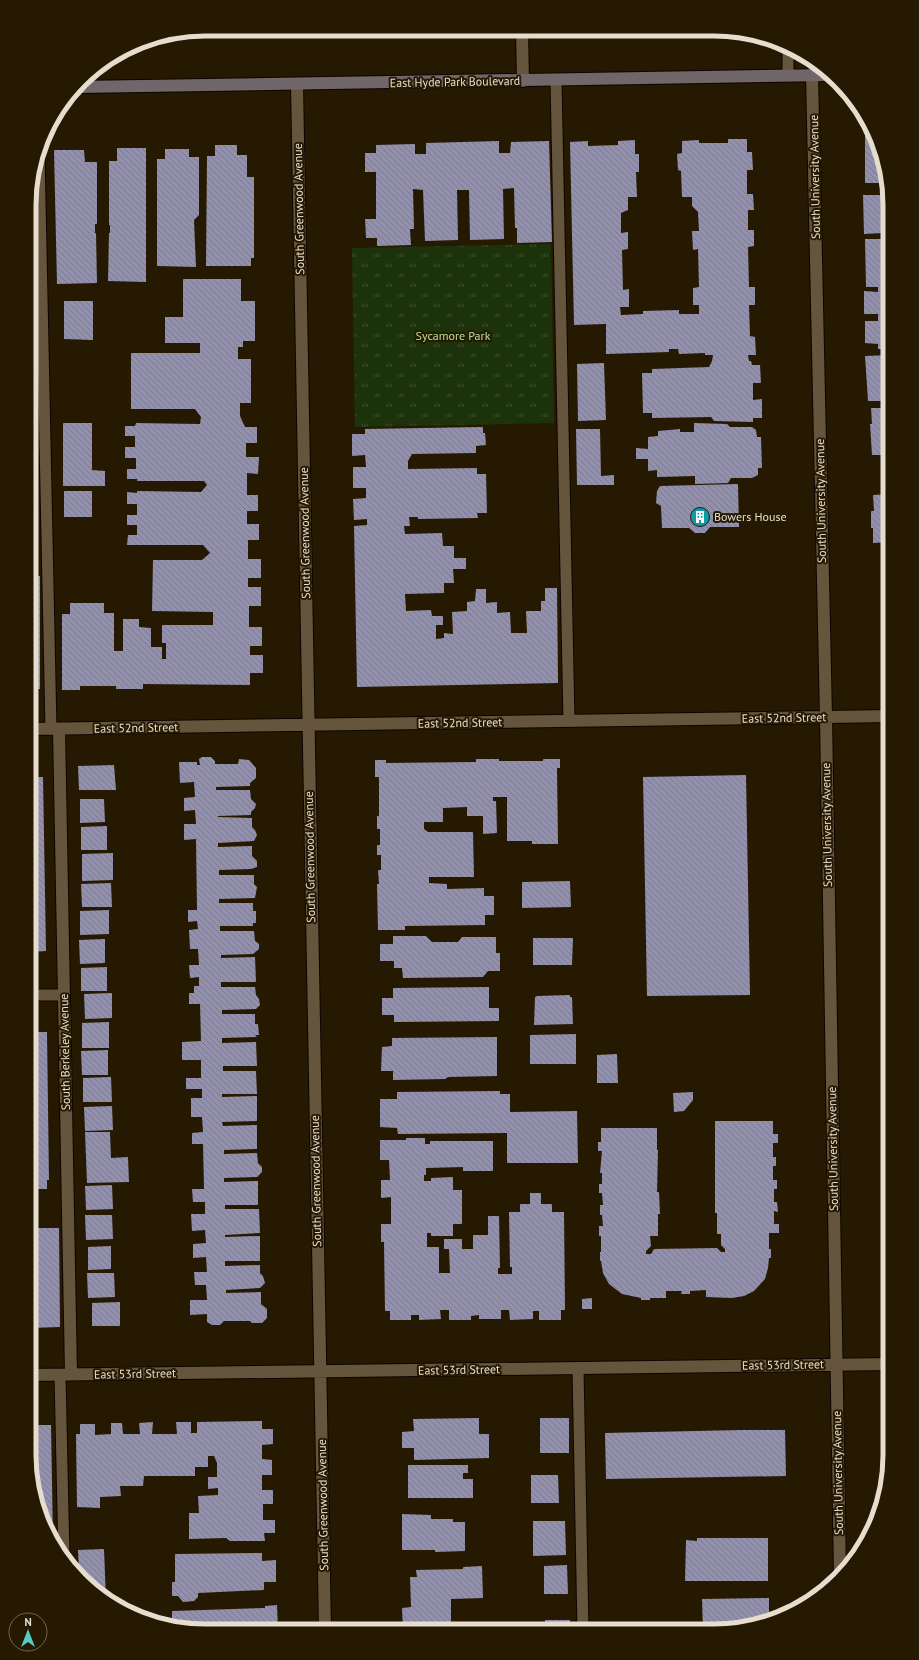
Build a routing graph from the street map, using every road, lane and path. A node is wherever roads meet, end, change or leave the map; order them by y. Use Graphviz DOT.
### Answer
graph roads {
  1 [pos="522,36"];
  2 [pos="788,53"];
  3 [pos="788,75"];
  4 [pos="812,75"];
  5 [pos="821,75"];
  6 [pos="523,80"];
  7 [pos="556,80"];
  8 [pos="297,84"];
  9 [pos="85,87"];
  10 [pos="39,170"];
  11 [pos="883,716"];
  12 [pos="826,717"];
  13 [pos="569,721"];
  14 [pos="308,725"];
  15 [pos="36,729"];
  16 [pos="55,729"];
  17 [pos="36,995"];
  18 [pos="64,995"];
  19 [pos="883,1364"];
  20 [pos="837,1365"];
  21 [pos="578,1368"];
  22 [pos="320,1371"];
  23 [pos="66,1374"];
  24 [pos="36,1375"];
  25 [pos="64,1548"];
  26 [pos="840,1567"];
  27 [pos="325,1624"];
  28 [pos="583,1624"];
  1 -- 6 [label="street"];
  2 -- 3 [label="lane"];
  3 -- 4 [label="main road, East Hyde Park Boulevard"];
  3 -- 7 [label="main road, East Hyde Park Boulevard"];
  4 -- 5 [label="main road, East Hyde Park Boulevard"];
  4 -- 12 [label="street, South University Avenue"];
  6 -- 7 [label="main road, East Hyde Park Boulevard"];
  6 -- 8 [label="main road, East Hyde Park Boulevard"];
  7 -- 13 [label="lane"];
  8 -- 9 [label="main road, East Hyde Park Boulevard"];
  8 -- 14 [label="street, South Greenwood Avenue"];
  10 -- 16 [label="lane"];
  11 -- 12 [label="street, East 52nd Street"];
  12 -- 13 [label="street, East 52nd Street"];
  12 -- 20 [label="street, South University Avenue"];
  13 -- 14 [label="street, East 52nd Street"];
  14 -- 16 [label="street, East 52nd Street"];
  14 -- 22 [label="street, South Greenwood Avenue"];
  15 -- 16 [label="street, East 52nd Street"];
  16 -- 18 [label="street, South Berkeley Avenue"];
  17 -- 18 [label="lane"];
  18 -- 23 [label="street, South Berkeley Avenue"];
  19 -- 20 [label="street, East 53rd Street"];
  20 -- 21 [label="street, East 53rd Street"];
  20 -- 26 [label="street, South University Avenue"];
  21 -- 22 [label="street, East 53rd Street"];
  21 -- 28 [label="lane"];
  22 -- 23 [label="street, East 53rd Street"];
  22 -- 27 [label="street, South Greenwood Avenue"];
  23 -- 24 [label="street, East 53rd Street"];
  23 -- 25 [label="lane"];
}
